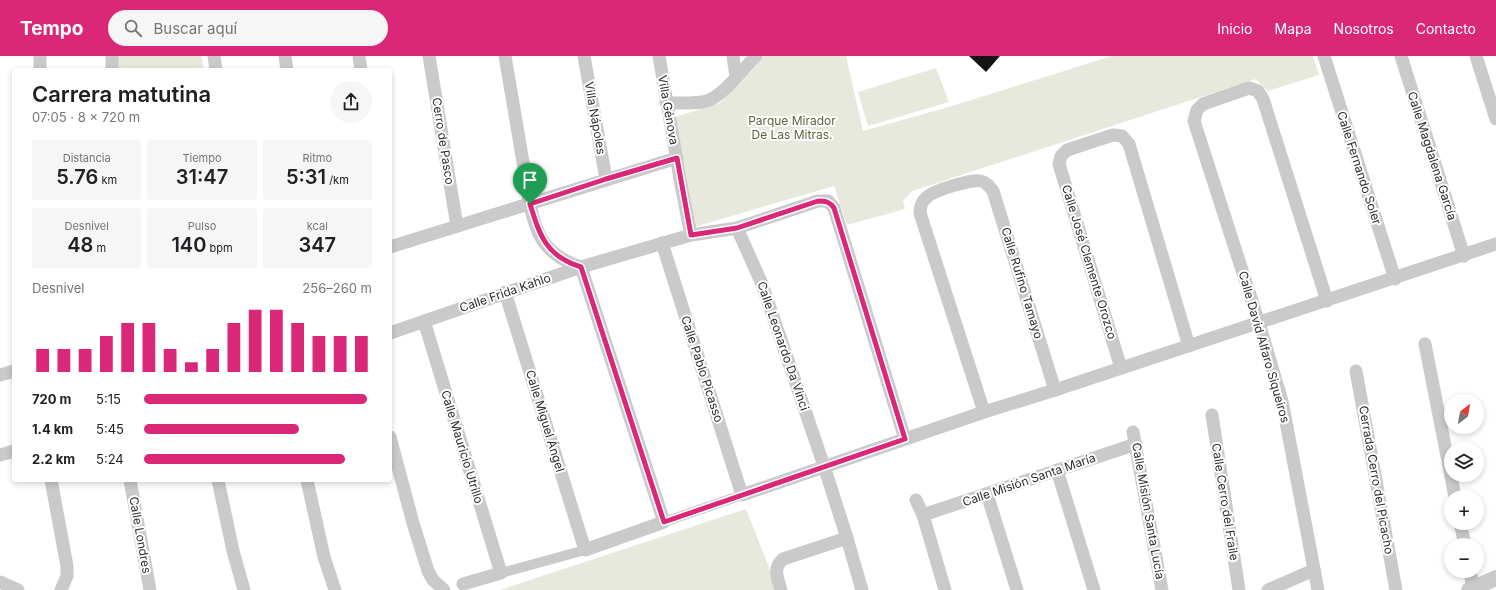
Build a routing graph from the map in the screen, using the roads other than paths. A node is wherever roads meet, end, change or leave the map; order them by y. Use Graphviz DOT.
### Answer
graph roads {
  1 [pos="40,56"];
  2 [pos="112,56"];
  3 [pos="214,56"];
  4 [pos="285,56"];
  5 [pos="359,56"];
  6 [pos="429,56"];
  7 [pos="505,56"];
  8 [pos="584,56"];
  9 [pos="659,56"];
  10 [pos="732,56"];
  11 [pos="756,56"];
  12 [pos="1324,56"];
  13 [pos="1401,56"];
  14 [pos="1476,56"];
  15 [pos="40,68"];
  16 [pos="112,68"];
  17 [pos="216,68"];
  18 [pos="287,68"];
  19 [pos="361,68"];
  20 [pos="736,76"];
  21 [pos="666,103"];
  22 [pos="1496,119"];
  23 [pos="677,158"];
  24 [pos="606,179"];
  25 [pos="530,204"];
  26 [pos="456,226"];
  27 [pos="737,228"];
  28 [pos="691,235"];
  29 [pos="662,243"];
  30 [pos="1496,244"];
  31 [pos="392,246"];
  32 [pos="1464,256"];
  33 [pos="581,267"];
  34 [pos="1395,279"];
  35 [pos="504,292"];
  36 [pos="1327,301"];
  37 [pos="424,321"];
  38 [pos="1259,323"];
  39 [pos="392,332"];
  40 [pos="1425,344"];
  41 [pos="1189,346"];
  42 [pos="1121,368"];
  43 [pos="1356,371"];
  44 [pos="12,372"];
  45 [pos="0,375"];
  46 [pos="1055,390"];
  47 [pos="984,412"];
  48 [pos="1212,415"];
  49 [pos="1135,438"];
  50 [pos="905,439"];
  51 [pos="392,444"];
  52 [pos="12,452"];
  53 [pos="0,455"];
  54 [pos="824,466"];
  55 [pos="1057,470"];
  56 [pos="51,482"];
  57 [pos="130,482"];
  58 [pos="218,482"];
  59 [pos="307,482"];
  60 [pos="1454,490"];
  61 [pos="987,494"];
  62 [pos="742,495"];
  63 [pos="916,500"];
  64 [pos="923,515"];
  65 [pos="664,522"];
  66 [pos="847,538"];
  67 [pos="585,550"];
  68 [pos="1314,570"];
  69 [pos="501,572"];
  70 [pos="1470,578"];
  71 [pos="1496,578"];
  72 [pos="0,582"];
  73 [pos="463,584"];
  74 [pos="1471,589"];
  75 [pos="18,590"];
  76 [pos="61,590"];
  77 [pos="150,590"];
  78 [pos="244,590"];
  79 [pos="334,590"];
  80 [pos="444,590"];
  81 [pos="782,590"];
  82 [pos="862,590"];
  83 [pos="945,590"];
  84 [pos="1017,590"];
  85 [pos="1094,590"];
  86 [pos="1162,590"];
  87 [pos="1239,590"];
  88 [pos="1268,590"];
  89 [pos="1318,590"];
  90 [pos="1396,590"];
  1 -- 15 [label="street"];
  2 -- 16 [label="street"];
  3 -- 17 [label="street"];
  4 -- 18 [label="street"];
  5 -- 19 [label="street"];
  6 -- 26 [label="street, Cerro de Pasco"];
  7 -- 25 [label="street"];
  8 -- 24 [label="street, Villa Nápoles"];
  9 -- 21 [label="street, Villa Génova"];
  10 -- 20 [label="street"];
  11 -- 20 [label="street"];
  12 -- 34 [label="street, Calle Fernando Soler"];
  13 -- 32 [label="street, Calle Magdalena García"];
  14 -- 22 [label="street"];
  20 -- 21 [label="street"];
  21 -- 23 [label="street, Villa Génova"];
  23 -- 24 [label="street"];
  23 -- 28 [label="street, Villa Génova"];
  24 -- 25 [label="street"];
  25 -- 26 [label="street"];
  25 -- 33 [label="street"];
  26 -- 31 [label="street"];
  27 -- 28 [label="street, Calle Frida Kahlo"];
  27 -- 50 [label="street, Calle Frida Kahlo"];
  27 -- 54 [label="street, Calle Leonardo Da Vinci"];
  28 -- 29 [label="street, Calle Frida Kahlo"];
  29 -- 33 [label="street, Calle Frida Kahlo"];
  29 -- 62 [label="street, Calle Pablo Picasso"];
  30 -- 32 [label="street"];
  32 -- 34 [label="street"];
  33 -- 35 [label="street, Calle Frida Kahlo"];
  33 -- 65 [label="street"];
  34 -- 36 [label="street"];
  35 -- 37 [label="street, Calle Frida Kahlo"];
  35 -- 67 [label="street, Calle Miguel Ángel"];
  36 -- 38 [label="street"];
  36 -- 38 [label="street, Calle David Alfaro Siqueiros"];
  37 -- 39 [label="street, Calle Frida Kahlo"];
  37 -- 69 [label="street, Calle Mauricio Utrillo"];
  38 -- 41 [label="street"];
  38 -- 68 [label="street, Calle David Alfaro Siqueiros"];
  40 -- 60 [label="street"];
  41 -- 42 [label="street"];
  41 -- 42 [label="street, Calle José Clemente Orozco"];
  42 -- 46 [label="street"];
  43 -- 90 [label="street, Cerrada Cerro del Picacho"];
  44 -- 45 [label="street"];
  46 -- 47 [label="street"];
  46 -- 47 [label="street, Calle Rufino Tamayo"];
  47 -- 50 [label="street"];
  48 -- 87 [label="street, Calle Cerro del Fraile"];
  49 -- 55 [label="street, Calle Misión Santa María"];
  49 -- 86 [label="street, Calle Misión Santa Lucía"];
  50 -- 54 [label="street"];
  51 -- 80 [label="street"];
  52 -- 53 [label="street"];
  54 -- 62 [label="street"];
  54 -- 66 [label="street, Calle Leonardo Da Vinci"];
  55 -- 61 [label="street, Calle Misión Santa María"];
  55 -- 85 [label="street"];
  56 -- 76 [label="street"];
  57 -- 77 [label="street, Calle Londres"];
  58 -- 78 [label="street"];
  59 -- 79 [label="street"];
  61 -- 64 [label="street, Calle Misión Santa María"];
  61 -- 84 [label="street"];
  62 -- 65 [label="street"];
  63 -- 64 [label="street"];
  64 -- 83 [label="street"];
  65 -- 67 [label="street"];
  66 -- 81 [label="street"];
  66 -- 82 [label="street, Calle Leonardo Da Vinci"];
  67 -- 69 [label="street"];
  68 -- 88 [label="street"];
  68 -- 89 [label="street, Calle David Alfaro Siqueiros"];
  69 -- 73 [label="street"];
  70 -- 74 [label="street"];
  71 -- 74 [label="street"];
  72 -- 75 [label="street"];
}
